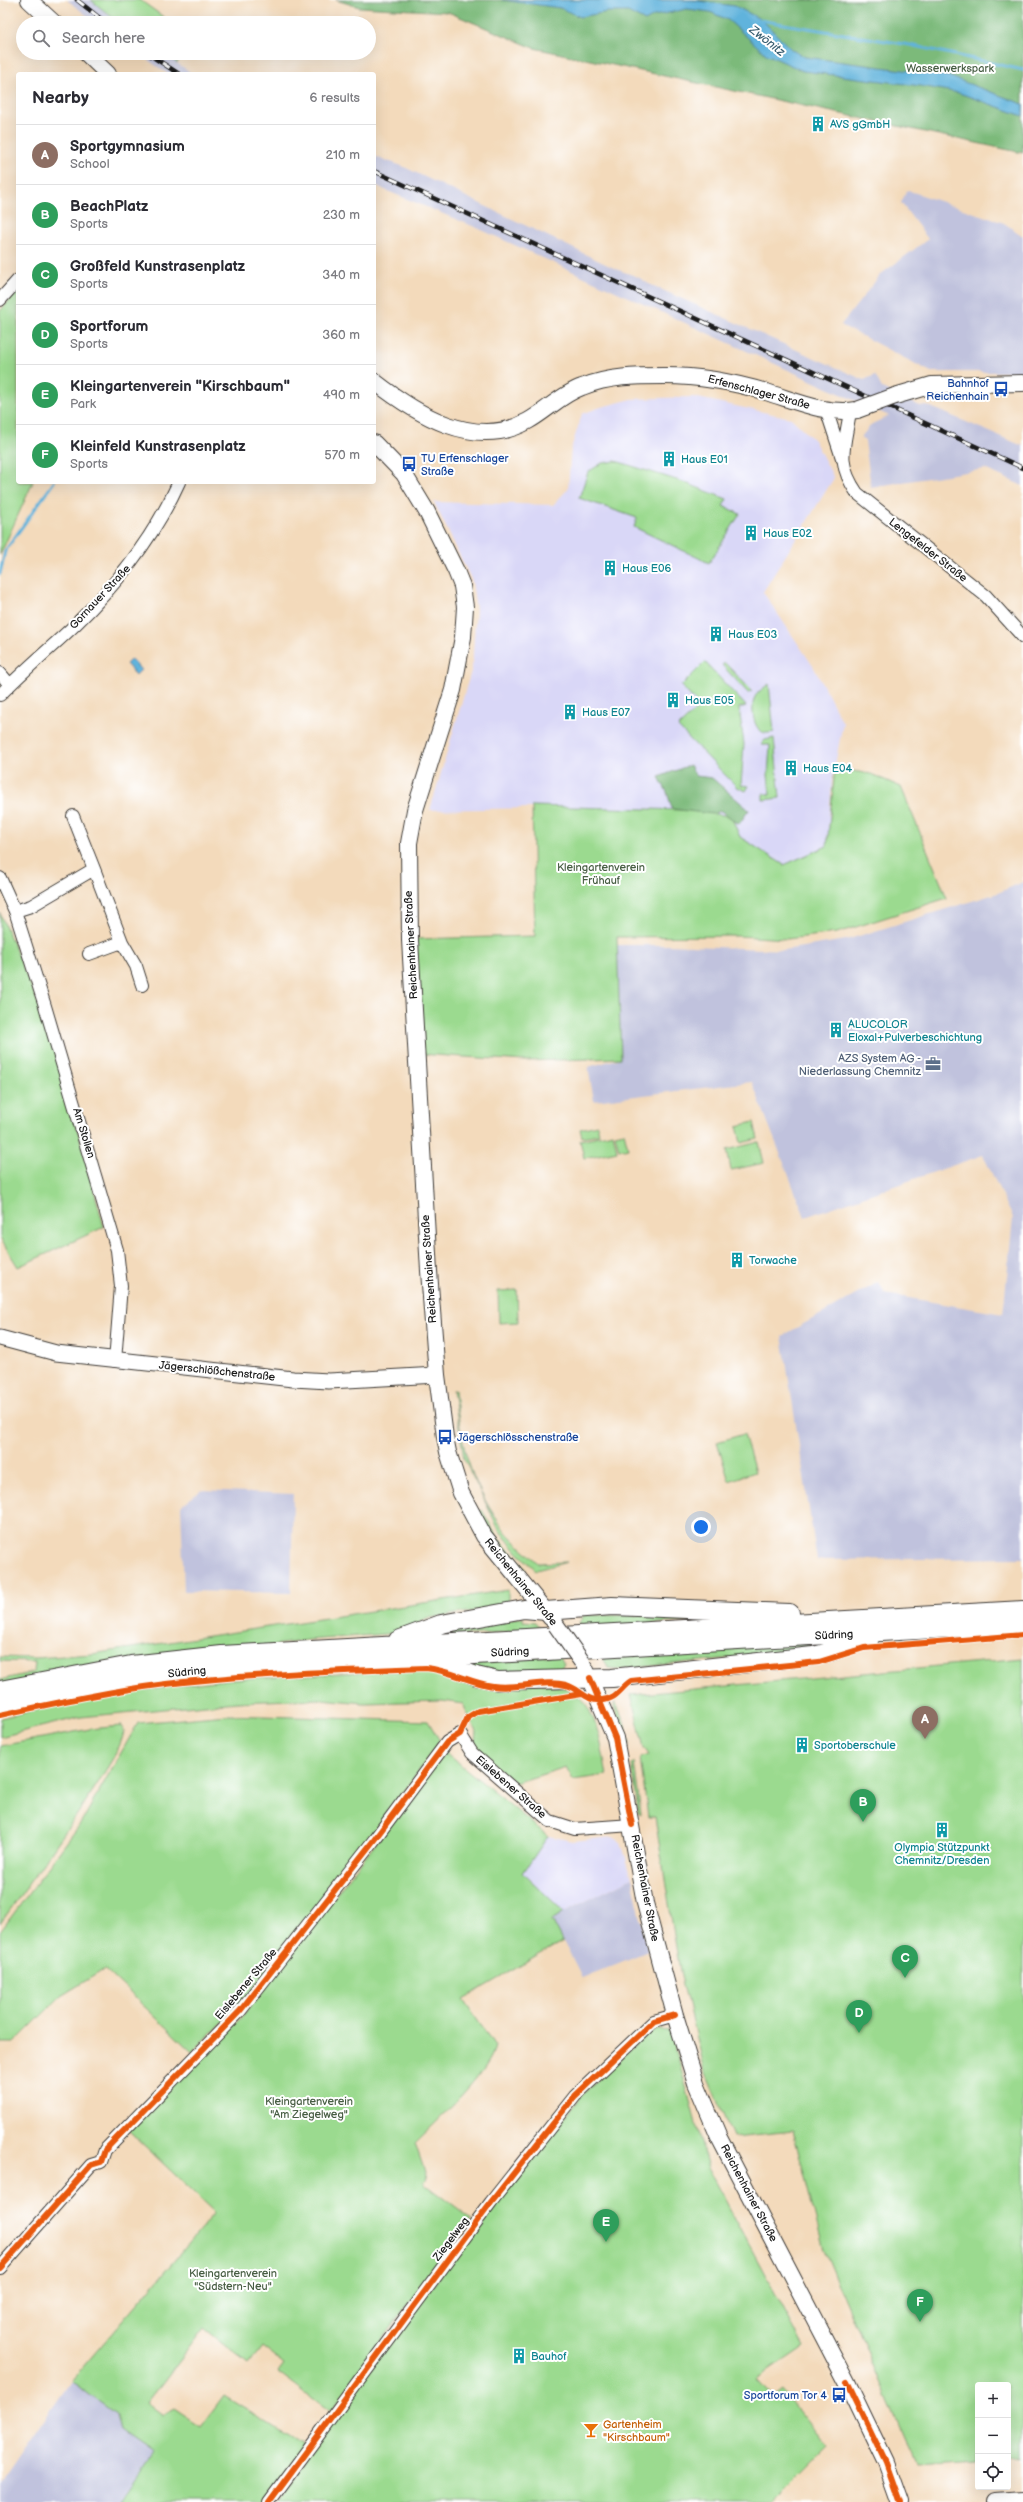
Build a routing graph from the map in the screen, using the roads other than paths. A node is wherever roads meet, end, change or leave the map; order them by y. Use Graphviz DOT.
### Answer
graph roads {
  1 [pos="29,0"];
  2 [pos="46,16"];
  3 [pos="93,60"];
  4 [pos="106,72"];
  5 [pos="16,282"];
  6 [pos="0,300"];
  7 [pos="376,382"];
  8 [pos="1023,383"];
  9 [pos="826,410"];
  10 [pos="854,410"];
  11 [pos="376,445"];
  12 [pos="842,459"];
  13 [pos="178,484"];
  14 [pos="1023,637"];
  15 [pos="0,673"];
  16 [pos="10,685"];
  17 [pos="0,695"];
  18 [pos="73,816"];
  19 [pos="94,869"];
  20 [pos="0,878"];
  21 [pos="15,911"];
  22 [pos="122,942"];
  23 [pos="89,954"];
  24 [pos="142,985"];
  25 [pos="0,1338"];
  26 [pos="115,1361"];
  27 [pos="437,1375"];
  28 [pos="1023,1610"];
  29 [pos="546,1611"];
  30 [pos="842,1620"];
  31 [pos="1023,1624"];
  32 [pos="892,1631"];
  33 [pos="379,1646"];
  34 [pos="424,1657"];
  35 [pos="590,1678"];
  36 [pos="0,1690"];
  37 [pos="0,1704"];
  38 [pos="632,1825"];
  39 [pos="674,2015"];
  40 [pos="0,2268"];
  41 [pos="1023,2500"];
  42 [pos="269,2502"];
  43 [pos="900,2502"];
  44 [pos="995,2502"];
  1 -- 2 [label="main road"];
  3 -- 4 [label="main road"];
  5 -- 6 [label="street"];
  7 -- 9 [label="main road, Erfenschlager Straße"];
  8 -- 10 [label="main road, Erfenschlager Straße, bridge"];
  9 -- 10 [label="main road, Erfenschlager Straße"];
  9 -- 12 [label="street, Lengefelder Straße"];
  10 -- 12 [label="street, Lengefelder Straße"];
  11 -- 27 [label="main road, Reichenhainer Straße"];
  12 -- 14 [label="street, Lengefelder Straße"];
  13 -- 16 [label="street, Gornauer Straße"];
  15 -- 16 [label="street"];
  16 -- 17 [label="street, Gornauer Straße"];
  18 -- 19 [label="street"];
  19 -- 21 [label="street"];
  19 -- 22 [label="street"];
  20 -- 21 [label="street, Am Stollen"];
  21 -- 26 [label="street, Am Stollen"];
  22 -- 23 [label="street"];
  22 -- 24 [label="street"];
  25 -- 26 [label="street, Jägerschlößchenstraße"];
  26 -- 27 [label="street, Jägerschlößchenstraße"];
  27 -- 29 [label="main road, Reichenhainer Straße"];
  28 -- 30 [label="main road, Südring"];
  29 -- 30 [label="main road"];
  29 -- 33 [label="main road"];
  29 -- 35 [label="main road, Reichenhainer Straße, bridge"];
  30 -- 33 [label="main road, Südring"];
  31 -- 32 [label="main road, Südring"];
  32 -- 34 [label="main road, Südring"];
  32 -- 35 [label="main road"];
  33 -- 36 [label="main road, Südring"];
  34 -- 35 [label="main road"];
  34 -- 37 [label="main road, Südring"];
  35 -- 38 [label="main road, Reichenhainer Straße"];
  38 -- 39 [label="main road, Reichenhainer Straße"];
  38 -- 40 [label="street, Eislebener Straße"];
  39 -- 42 [label="street, Ziegelweg"];
  39 -- 43 [label="main road, Reichenhainer Straße"];
  41 -- 44 [label="main road"];
}
